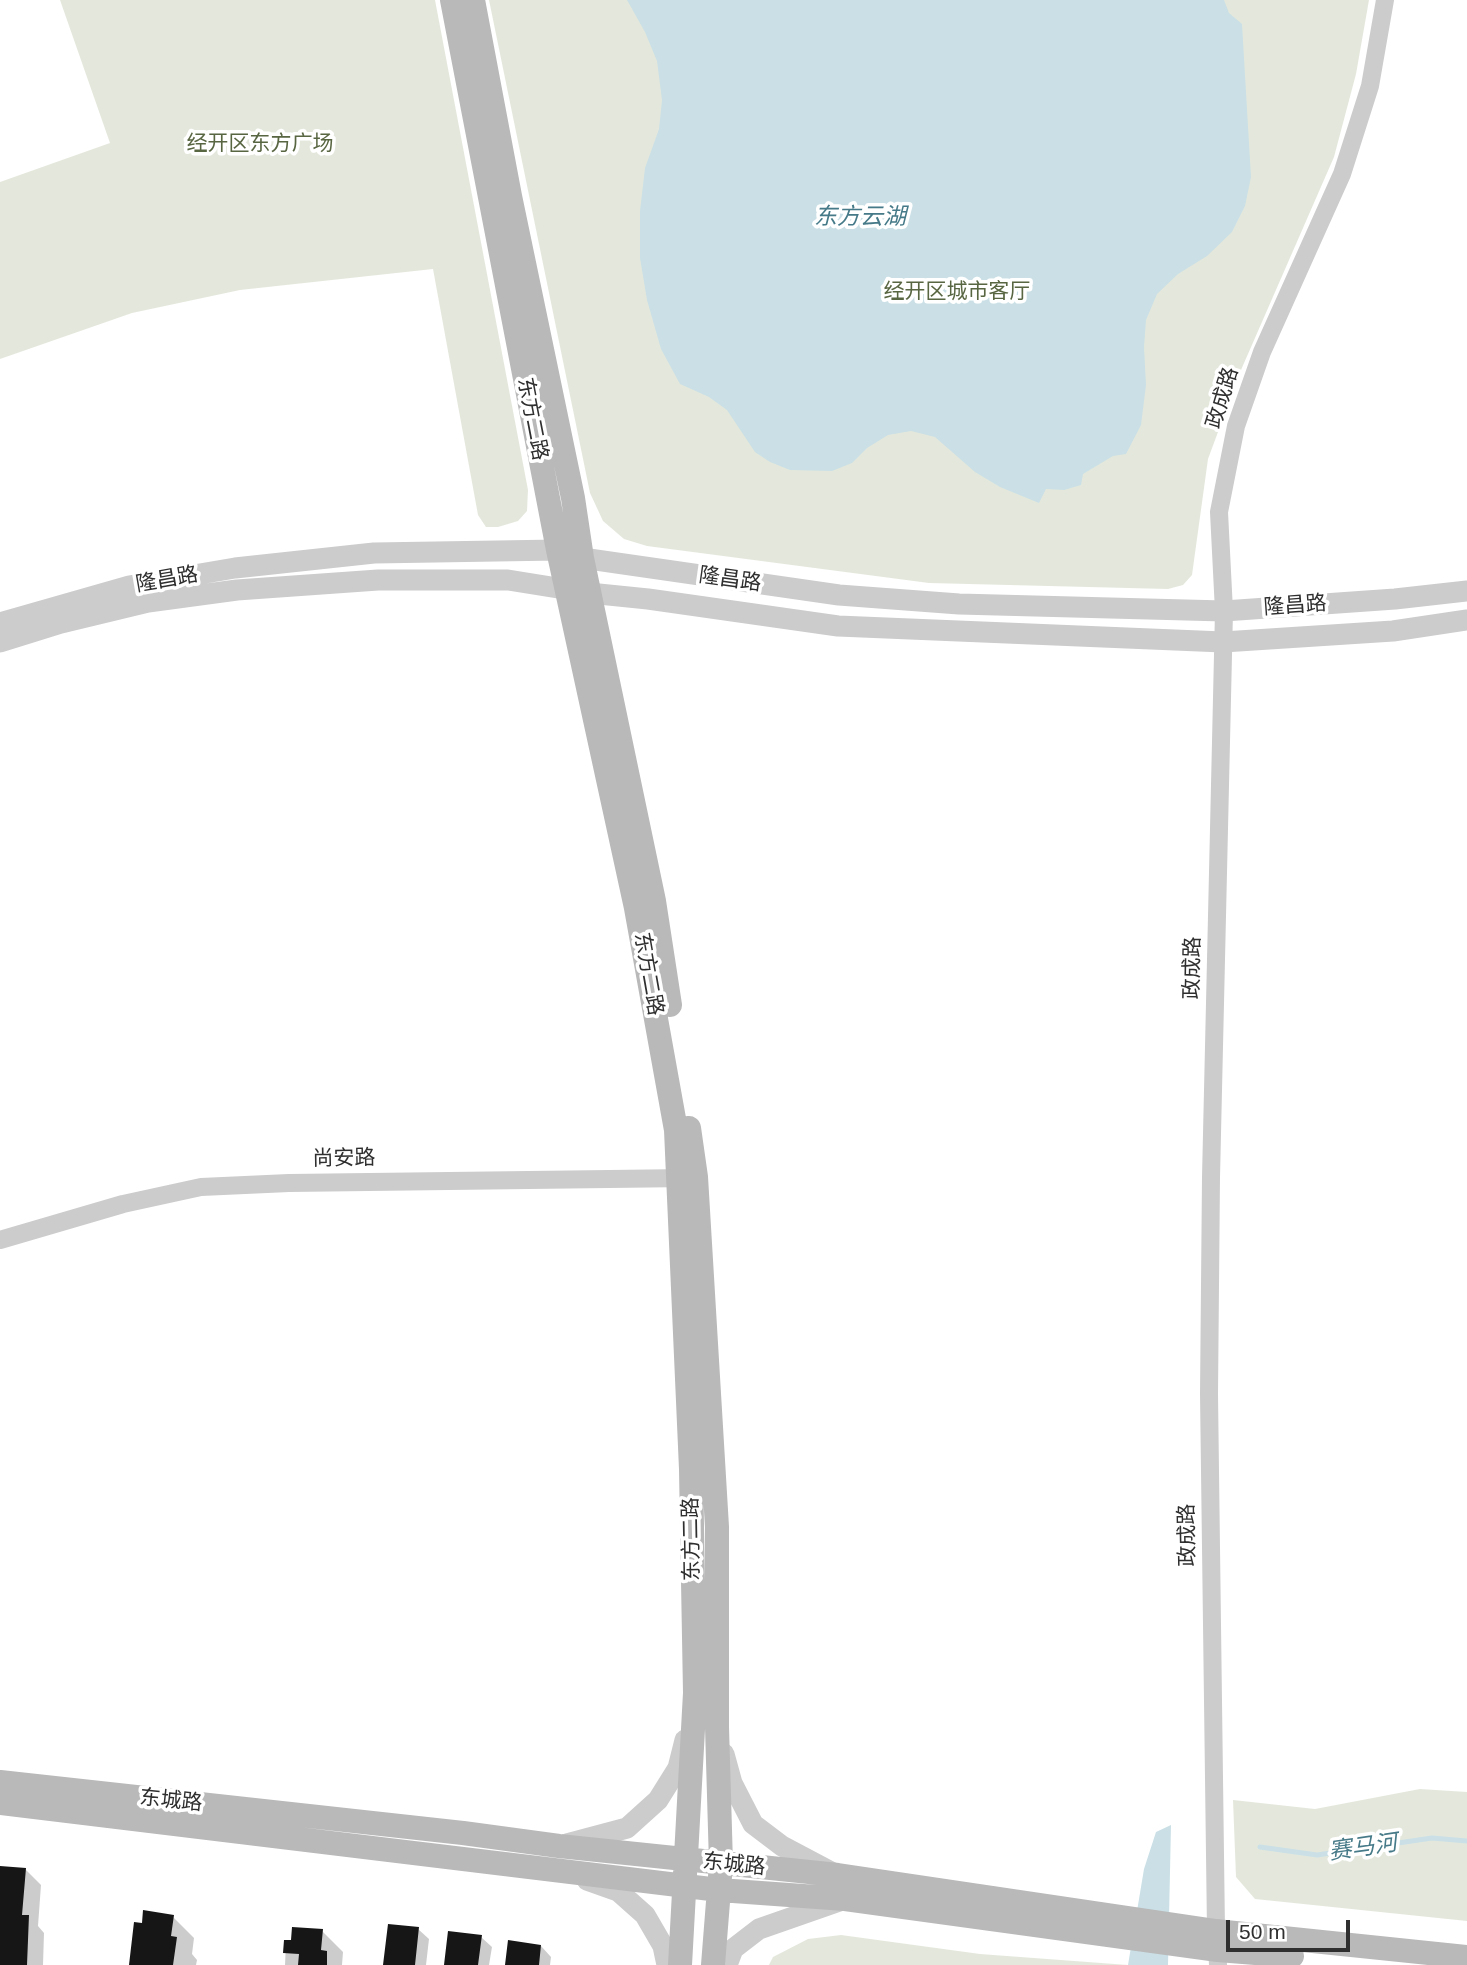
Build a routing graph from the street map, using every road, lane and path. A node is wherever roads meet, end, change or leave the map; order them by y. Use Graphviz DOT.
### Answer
graph roads {
  1 [pos="452,0"];
  2 [pos="473,0"];
  3 [pos="1385,0"];
  4 [pos="558,550"];
  5 [pos="582,558"];
  6 [pos="1467,591"];
  7 [pos="578,592"];
  8 [pos="1224,611"];
  9 [pos="1467,620"];
  10 [pos="0,623"];
  11 [pos="0,642"];
  12 [pos="1223,642"];
  13 [pos="687,1178"];
  14 [pos="0,1241"];
  15 [pos="695,1693"];
  16 [pos="717,1727"];
  17 [pos="0,1782"];
  18 [pos="0,1803"];
  19 [pos="559,1846"];
  20 [pos="687,1859"];
  21 [pos="721,1864"];
  22 [pos="565,1872"];
  23 [pos="838,1875"];
  24 [pos="685,1886"];
  25 [pos="719,1890"];
  26 [pos="845,1899"];
  27 [pos="1120,1927"];
  28 [pos="1217,1949"];
  29 [pos="1467,1957"];
  30 [pos="667,1965"];
  31 [pos="680,1965"];
  32 [pos="713,1965"];
  33 [pos="727,1965"];
  34 [pos="1387,1965"];
  1 -- 4 [label="main road, 东方二路"];
  2 -- 5 [label="main road, 东方二路"];
  3 -- 8 [label="street, 政成路"];
  4 -- 5 [label="street, 隆昌路"];
  4 -- 7 [label="main road, 东方二路"];
  4 -- 10 [label="street, 隆昌路"];
  5 -- 7 [label="main road, 东方二路"];
  5 -- 8 [label="street, 隆昌路"];
  6 -- 8 [label="street, 隆昌路"];
  7 -- 11 [label="street, 隆昌路"];
  7 -- 12 [label="street, 隆昌路"];
  7 -- 13 [label="main road, 东方二路"];
  8 -- 12 [label="street, 政成路"];
  9 -- 12 [label="street, 隆昌路"];
  12 -- 28 [label="street, 政成路"];
  13 -- 14 [label="street, 尚安路"];
  13 -- 15 [label="main road, 东方二路"];
  13 -- 16 [label="main road, 东方二路"];
  15 -- 19 [label="street"];
  15 -- 20 [label="main road, 东方二路"];
  16 -- 21 [label="main road, 东方二路"];
  16 -- 23 [label="street"];
  17 -- 19 [label="main road, 东城路"];
  18 -- 22 [label="main road, 东城路"];
  19 -- 20 [label="main road, 东城路"];
  20 -- 21 [label="main road, 东城路"];
  20 -- 24 [label="main road, 东方二路"];
  21 -- 23 [label="main road, 东城路"];
  21 -- 25 [label="main road, 东方二路"];
  22 -- 24 [label="main road, 东城路"];
  22 -- 30 [label="street"];
  23 -- 27 [label="main road, 东城路"];
  24 -- 25 [label="main road, 东城路"];
  24 -- 31 [label="main road, 东方二路"];
  25 -- 26 [label="main road, 东城路"];
  25 -- 32 [label="main road, 东方二路"];
  26 -- 27 [label="main road, 东城路"];
  26 -- 33 [label="street"];
  27 -- 28 [label="main road, 东城路"];
  28 -- 29 [label="main road, 东城路"];
  28 -- 34 [label="main road, 东城路"];
}
